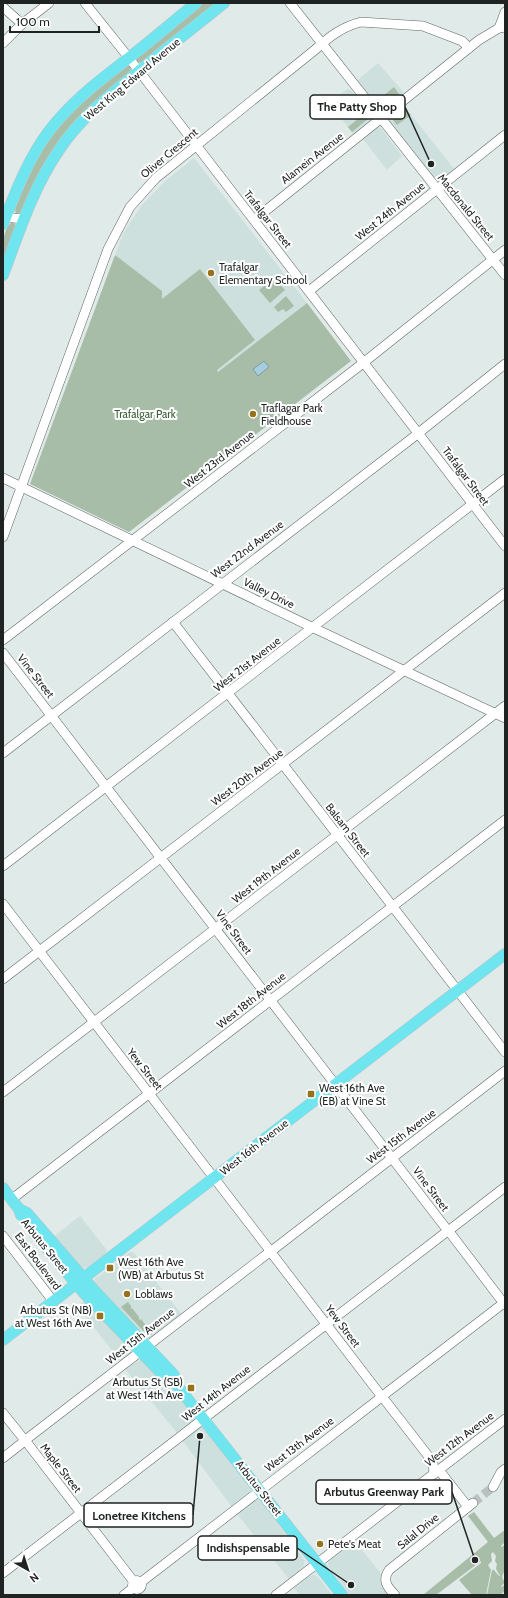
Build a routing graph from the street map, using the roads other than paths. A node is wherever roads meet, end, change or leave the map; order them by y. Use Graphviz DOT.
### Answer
graph roads {
  1 [pos="49,3"];
  2 [pos="85,3"];
  3 [pos="196,3"];
  4 [pos="224,3"];
  5 [pos="290,3"];
  6 [pos="3,7"];
  7 [pos="505,12"];
  8 [pos="22,24"];
  9 [pos="502,27"];
  10 [pos="3,43"];
  11 [pos="322,44"];
  12 [pos="469,48"];
  13 [pos="129,58"];
  14 [pos="139,71"];
  15 [pos="380,119"];
  16 [pos="505,135"];
  17 [pos="196,145"];
  18 [pos="436,189"];
  19 [pos="4,219"];
  20 [pos="23,219"];
  21 [pos="254,220"];
  22 [pos="505,250"];
  23 [pos="493,260"];
  24 [pos="3,275"];
  25 [pos="505,275"];
  26 [pos="309,291"];
  27 [pos="364,362"];
  28 [pos="505,364"];
  29 [pos="418,433"];
  30 [pos="3,478"];
  31 [pos="505,480"];
  32 [pos="21,487"];
  33 [pos="472,505"];
  34 [pos="3,536"];
  35 [pos="132,541"];
  36 [pos="505,546"];
  37 [pos="222,584"];
  38 [pos="505,593"];
  39 [pos="173,622"];
  40 [pos="313,628"];
  41 [pos="3,640"];
  42 [pos="3,653"];
  43 [pos="405,671"];
  44 [pos="228,693"];
  45 [pos="505,706"];
  46 [pos="496,713"];
  47 [pos="52,715"];
  48 [pos="505,718"];
  49 [pos="3,753"];
  50 [pos="283,764"];
  51 [pos="107,787"];
  52 [pos="505,820"];
  53 [pos="338,835"];
  54 [pos="161,858"];
  55 [pos="3,866"];
  56 [pos="3,904"];
  57 [pos="392,906"];
  58 [pos="216,929"];
  59 [pos="39,952"];
  60 [pos="505,954"];
  61 [pos="3,979"];
  62 [pos="458,991"];
  63 [pos="270,1000"];
  64 [pos="94,1023"];
  65 [pos="505,1052"];
  66 [pos="505,1071"];
  67 [pos="335,1084"];
  68 [pos="3,1092"];
  69 [pos="149,1093"];
  70 [pos="392,1158"];
  71 [pos="214,1178"];
  72 [pos="505,1187"];
  73 [pos="3,1188"];
  74 [pos="12,1199"];
  75 [pos="448,1230"];
  76 [pos="3,1236"];
  77 [pos="271,1251"];
  78 [pos="80,1281"];
  79 [pos="53,1302"];
  80 [pos="505,1303"];
  81 [pos="326,1324"];
  82 [pos="3,1340"];
  83 [pos="144,1349"];
  84 [pos="382,1396"];
  85 [pos="3,1413"];
  86 [pos="204,1418"];
  87 [pos="505,1419"];
  88 [pos="25,1441"];
  89 [pos="3,1458"];
  90 [pos="438,1468"];
  91 [pos="505,1469"];
  92 [pos="493,1487"];
  93 [pos="260,1490"];
  94 [pos="470,1505"];
  95 [pos="81,1513"];
  96 [pos="318,1563"];
  97 [pos="3,1573"];
  98 [pos="138,1587"];
  99 [pos="124,1595"];
  100 [pos="276,1595"];
  101 [pos="342,1595"];
  102 [pos="395,1595"];
  1 -- 8 [label="street"];
  2 -- 13 [label="street, Trafalgar Street"];
  3 -- 13 [label="main road, West King Edward Avenue"];
  4 -- 14 [label="main road, West King Edward Avenue"];
  5 -- 11 [label="street, Macdonald Street"];
  6 -- 8 [label="street"];
  7 -- 9 [label="street, Alamein Avenue"];
  8 -- 10 [label="street"];
  9 -- 12 [label="street, Alamein Avenue"];
  11 -- 12 [label="street, Oliver Crescent"];
  11 -- 15 [label="street, Macdonald Street"];
  11 -- 17 [label="street, Oliver Crescent"];
  12 -- 15 [label="street, Alamein Avenue"];
  13 -- 14 [label="street, Trafalgar Street"];
  13 -- 19 [label="main road, West King Edward Avenue"];
  14 -- 17 [label="street, Trafalgar Street"];
  14 -- 20 [label="main road, West King Edward Avenue"];
  15 -- 18 [label="street, Macdonald Street"];
  15 -- 21 [label="street, Alamein Avenue"];
  16 -- 18 [label="street, West 24th Avenue"];
  17 -- 21 [label="street, Trafalgar Street"];
  17 -- 32 [label="street, Oliver Crescent"];
  18 -- 23 [label="street, Macdonald Street"];
  18 -- 26 [label="street, West 24th Avenue"];
  19 -- 20 [label="street"];
  20 -- 24 [label="main road, West King Edward Avenue"];
  21 -- 26 [label="street, Trafalgar Street"];
  22 -- 23 [label="street, West 23rd Avenue"];
  23 -- 25 [label="street, Macdonald Street"];
  23 -- 27 [label="street, West 23rd Avenue"];
  26 -- 27 [label="street, Trafalgar Street"];
  27 -- 29 [label="street, Trafalgar Street"];
  27 -- 35 [label="street, West 23rd Avenue"];
  28 -- 29 [label="street, West 22nd Avenue"];
  29 -- 33 [label="street, Trafalgar Street"];
  29 -- 37 [label="street, West 22nd Avenue"];
  30 -- 32 [label="street, Valley Drive"];
  31 -- 33 [label="street, West 21st Avenue"];
  32 -- 34 [label="street, Oliver Crescent"];
  32 -- 35 [label="street, Valley Drive"];
  33 -- 36 [label="street, Trafalgar Street"];
  33 -- 40 [label="street, West 21st Avenue"];
  35 -- 37 [label="street, Valley Drive"];
  35 -- 41 [label="street, West 23rd Avenue"];
  37 -- 39 [label="street, West 22nd Avenue"];
  37 -- 40 [label="street, Valley Drive"];
  38 -- 43 [label="street, West 20th Avenue"];
  39 -- 44 [label="street, Balsam Street"];
  39 -- 47 [label="street, West 22nd Avenue"];
  40 -- 43 [label="street, Valley Drive"];
  40 -- 44 [label="street, West 21st Avenue"];
  42 -- 47 [label="street, Vine Street"];
  43 -- 46 [label="street, Valley Drive"];
  43 -- 50 [label="street, West 20th Avenue"];
  44 -- 50 [label="street, Balsam Street"];
  44 -- 51 [label="street, West 21st Avenue"];
  45 -- 46 [label="street, West 19th Avenue"];
  46 -- 48 [label="street, Valley Drive"];
  46 -- 53 [label="street, West 19th Avenue"];
  47 -- 49 [label="street, West 22nd Avenue"];
  47 -- 51 [label="street, Vine Street"];
  50 -- 53 [label="street, Balsam Street"];
  50 -- 54 [label="street, West 20th Avenue"];
  51 -- 54 [label="street, Vine Street"];
  51 -- 55 [label="street, West 21st Avenue"];
  52 -- 57 [label="street, West 18th Avenue"];
  53 -- 57 [label="street, Balsam Street"];
  53 -- 58 [label="street, West 19th Avenue"];
  54 -- 58 [label="street, Vine Street"];
  54 -- 59 [label="street, West 20th Avenue"];
  56 -- 59 [label="street, Yew Street"];
  57 -- 62 [label="street, Balsam Street"];
  57 -- 63 [label="street, West 18th Avenue"];
  58 -- 63 [label="street, Vine Street"];
  58 -- 64 [label="street, West 19th Avenue"];
  59 -- 61 [label="street, West 20th Avenue"];
  59 -- 64 [label="street, Yew Street"];
  60 -- 62 [label="main road, West 16th Avenue"];
  62 -- 65 [label="street, Balsam Street"];
  62 -- 67 [label="main road, West 16th Avenue"];
  63 -- 67 [label="street, Vine Street"];
  63 -- 69 [label="street, West 18th Avenue"];
  64 -- 68 [label="street, West 19th Avenue"];
  64 -- 69 [label="street, Yew Street"];
  66 -- 70 [label="street, West 15th Avenue"];
  67 -- 70 [label="street, Vine Street"];
  67 -- 71 [label="main road, West 16th Avenue"];
  69 -- 71 [label="street, Yew Street"];
  69 -- 74 [label="street, West 18th Avenue"];
  70 -- 75 [label="street, Vine Street"];
  70 -- 77 [label="street, West 15th Avenue"];
  71 -- 77 [label="street, Yew Street"];
  71 -- 78 [label="main road, West 16th Avenue"];
  72 -- 75 [label="street, West 14th Avenue"];
  73 -- 74 [label="main road, Arbutus Street"];
  74 -- 78 [label="main road, Arbutus Street"];
  75 -- 80 [label="street, Vine Street"];
  75 -- 81 [label="street, West 14th Avenue"];
  76 -- 79 [label="street, East Boulevard"];
  77 -- 81 [label="street, Yew Street"];
  77 -- 83 [label="street, West 15th Avenue"];
  78 -- 79 [label="main road, West 16th Avenue"];
  78 -- 83 [label="main road, Arbutus Street"];
  79 -- 82 [label="main road, West 16th Avenue"];
  80 -- 84 [label="street, West 13th Avenue"];
  81 -- 84 [label="street, Yew Street"];
  81 -- 86 [label="street, West 14th Avenue"];
  83 -- 86 [label="main road, Arbutus Street"];
  83 -- 88 [label="street, West 15th Avenue"];
  84 -- 90 [label="street, Yew Street"];
  84 -- 93 [label="street, West 13th Avenue"];
  85 -- 88 [label="street, Maple Street"];
  86 -- 93 [label="main road, Arbutus Street"];
  86 -- 95 [label="street, West 14th Avenue"];
  87 -- 90 [label="street, West 12th Avenue"];
  88 -- 89 [label="street, West 15th Avenue"];
  88 -- 95 [label="street, Maple Street"];
  90 -- 94 [label="street, Yew Street"];
  90 -- 96 [label="street, West 12th Avenue"];
  91 -- 92 [label="street"];
  93 -- 96 [label="main road, Arbutus Street"];
  93 -- 98 [label="street, West 13th Avenue"];
  94 -- 102 [label="street, Salal Drive"];
  95 -- 97 [label="street, West 14th Avenue"];
  95 -- 98 [label="street, Maple Street"];
  96 -- 100 [label="street, West 12th Avenue"];
  96 -- 101 [label="main road, Arbutus Street"];
  98 -- 99 [label="street, West 13th Avenue"];
}
